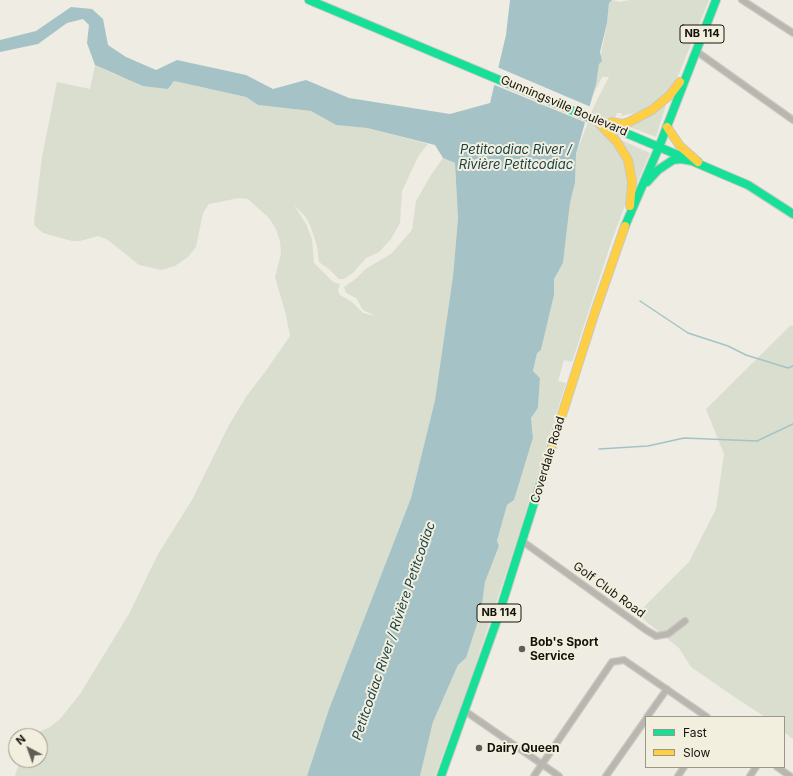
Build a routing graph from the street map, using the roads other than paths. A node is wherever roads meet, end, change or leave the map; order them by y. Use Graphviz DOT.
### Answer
graph roads {
  1 [pos="309,0"];
  2 [pos="716,0"];
  3 [pos="742,0"];
  4 [pos="793,33"];
  5 [pos="696,51"];
  6 [pos="689,68"];
  7 [pos="595,119"];
  8 [pos="793,120"];
  9 [pos="616,125"];
  10 [pos="667,127"];
  11 [pos="659,147"];
  12 [pos="698,162"];
  13 [pos="641,190"];
  14 [pos="793,214"];
  15 [pos="627,221"];
  16 [pos="522,541"];
  17 [pos="685,621"];
  18 [pos="667,689"];
  19 [pos="465,711"];
  20 [pos="648,716"];
  21 [pos="705,716"];
  22 [pos="645,721"];
  23 [pos="542,764"];
  24 [pos="778,768"];
  25 [pos="441,776"];
  26 [pos="534,776"];
  27 [pos="559,776"];
  28 [pos="606,776"];
  29 [pos="790,776"];
  1 -- 7 [label="main road, Gunningsville Boulevard"];
  2 -- 5 [label="main road, NB 114"];
  3 -- 4 [label="street"];
  5 -- 6 [label="main road, NB 114"];
  5 -- 8 [label="street"];
  6 -- 9 [label="main road"];
  6 -- 10 [label="main road, NB 114"];
  7 -- 9 [label="main road, Gunningsville Boulevard"];
  7 -- 15 [label="main road"];
  9 -- 11 [label="main road, Gunningsville Boulevard"];
  10 -- 11 [label="main road, NB 114"];
  10 -- 12 [label="main road"];
  11 -- 12 [label="main road, Gunningsville Boulevard"];
  11 -- 13 [label="main road, Coverdale Road / NB 114"];
  12 -- 13 [label="main road"];
  12 -- 14 [label="main road, Gunningsville Boulevard"];
  13 -- 15 [label="main road, Coverdale Road / NB 114"];
  15 -- 16 [label="main road, Coverdale Road / NB 114"];
  16 -- 17 [label="street, Golf Club Road"];
  16 -- 19 [label="main road, Coverdale Road / NB 114"];
  18 -- 20 [label="street"];
  18 -- 21 [label="street"];
  18 -- 23 [label="street"];
  19 -- 23 [label="street"];
  19 -- 25 [label="main road, Coverdale Road / NB 114"];
  22 -- 28 [label="street"];
  23 -- 26 [label="street"];
  23 -- 27 [label="street"];
  24 -- 29 [label="street"];
}
